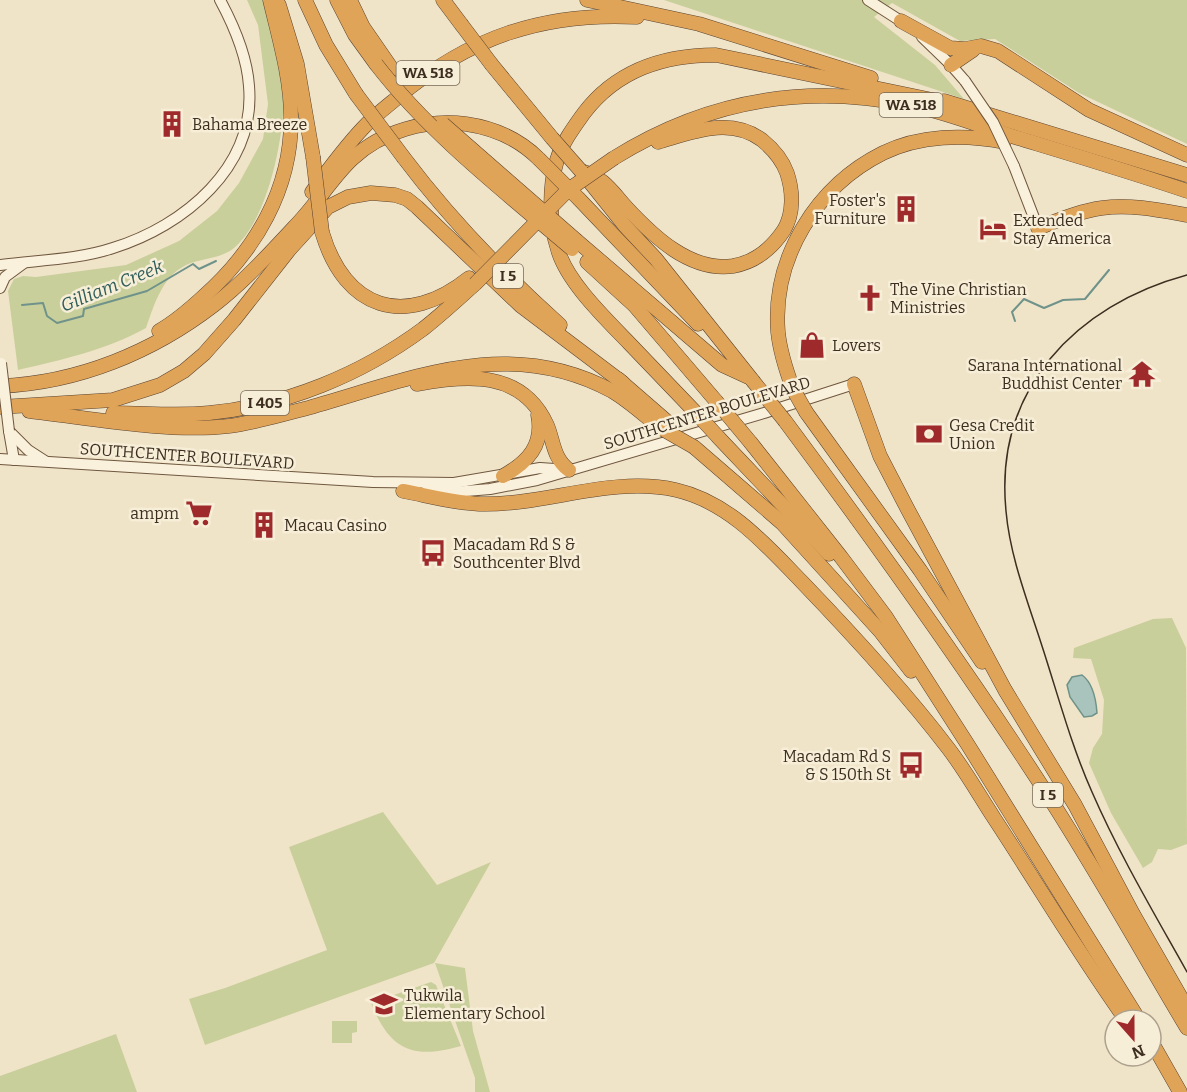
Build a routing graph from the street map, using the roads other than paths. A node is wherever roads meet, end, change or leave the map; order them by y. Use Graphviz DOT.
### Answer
graph roads {
  1 [pos="220,0"];
  2 [pos="228,0"];
  3 [pos="270,0"];
  4 [pos="277,0"];
  5 [pos="305,0"];
  6 [pos="337,0"];
  7 [pos="350,0"];
  8 [pos="443,0"];
  9 [pos="587,0"];
  10 [pos="868,0"];
  11 [pos="901,21"];
  12 [pos="232,23"];
  13 [pos="699,24"];
  14 [pos="981,46"];
  15 [pos="951,65"];
  16 [pos="952,104"];
  17 [pos="632,147"];
  18 [pos="1187,155"];
  19 [pos="1187,175"];
  20 [pos="595,182"];
  21 [pos="1187,191"];
  22 [pos="1187,215"];
  23 [pos="1038,228"];
  24 [pos="574,245"];
  25 [pos="264,257"];
  26 [pos="27,262"];
  27 [pos="0,265"];
  28 [pos="472,281"];
  29 [pos="0,288"];
  30 [pos="716,333"];
  31 [pos="0,357"];
  32 [pos="1,363"];
  33 [pos="752,380"];
  34 [pos="623,383"];
  35 [pos="854,384"];
  36 [pos="3,386"];
  37 [pos="344,398"];
  38 [pos="536,407"];
  39 [pos="0,408"];
  40 [pos="21,411"];
  41 [pos="665,426"];
  42 [pos="9,431"];
  43 [pos="0,459"];
  44 [pos="14,460"];
  45 [pos="46,462"];
  46 [pos="569,470"];
  47 [pos="503,476"];
  48 [pos="373,482"];
  49 [pos="403,491"];
  50 [pos="886,617"];
  51 [pos="968,745"];
  52 [pos="1042,754"];
  53 [pos="1118,1008"];
  54 [pos="1131,1008"];
  55 [pos="1187,1008"];
  56 [pos="1187,1028"];
  57 [pos="1163,1064"];
  58 [pos="1160,1068"];
  59 [pos="1178,1092"];
  1 -- 12 [label="main road"];
  2 -- 12 [label="main road"];
  3 -- 36 [label="highway"];
  4 -- 28 [label="highway, bridge"];
  5 -- 34 [label="highway, I 5, bridge"];
  6 -- 24 [label="highway, I 5, bridge"];
  7 -- 24 [label="highway, I 5, bridge"];
  8 -- 20 [label="highway, I 5, bridge"];
  9 -- 13 [label="highway"];
  10 -- 11 [label="main road"];
  11 -- 14 [label="highway"];
  11 -- 15 [label="main road"];
  12 -- 26 [label="main road"];
  13 -- 16 [label="highway, WA 518"];
  13 -- 25 [label="highway, WA 518"];
  14 -- 15 [label="highway"];
  14 -- 18 [label="highway"];
  15 -- 23 [label="main road, bridge"];
  16 -- 19 [label="highway, WA 518"];
  16 -- 50 [label="highway, I 5, bridge"];
  17 -- 20 [label="highway"];
  17 -- 21 [label="highway, WA 518"];
  17 -- 28 [label="highway, I 405, bridge"];
  20 -- 30 [label="highway, I 5"];
  21 -- 52 [label="highway, bridge"];
  22 -- 23 [label="highway"];
  24 -- 33 [label="highway, I 5"];
  24 -- 50 [label="highway, I 5, bridge"];
  25 -- 30 [label="highway, bridge"];
  25 -- 36 [label="highway"];
  26 -- 27 [label="main road"];
  26 -- 29 [label="main road"];
  28 -- 40 [label="highway, I 405"];
  30 -- 33 [label="highway, I 5"];
  31 -- 32 [label="main road"];
  32 -- 42 [label="main road, bridge"];
  33 -- 56 [label="highway, I 5, bridge"];
  34 -- 39 [label="highway"];
  34 -- 41 [label="highway, I 5"];
  35 -- 46 [label="main road, SOUTHCENTER BOULEVARD"];
  35 -- 52 [label="highway"];
  37 -- 38 [label="highway"];
  37 -- 40 [label="highway"];
  37 -- 41 [label="highway"];
  38 -- 46 [label="highway"];
  38 -- 47 [label="highway"];
  39 -- 40 [label="highway, I 405"];
  41 -- 51 [label="highway, I 5, bridge"];
  42 -- 44 [label="main road"];
  42 -- 45 [label="main road"];
  43 -- 44 [label="main road, SOUTHCENTER BOULEVARD"];
  44 -- 45 [label="main road, SOUTHCENTER BOULEVARD"];
  45 -- 48 [label="main road, SOUTHCENTER BOULEVARD"];
  46 -- 47 [label="main road, SOUTHCENTER BOULEVARD"];
  46 -- 49 [label="main road, SOUTHCENTER BOULEVARD"];
  47 -- 48 [label="main road, SOUTHCENTER BOULEVARD"];
  48 -- 49 [label="main road, SOUTHCENTER BOULEVARD"];
  49 -- 53 [label="highway"];
  50 -- 51 [label="highway, I 5"];
  51 -- 54 [label="highway, I 5"];
  52 -- 55 [label="highway"];
  57 -- 59 [label="highway"];
  58 -- 59 [label="highway"];
}
